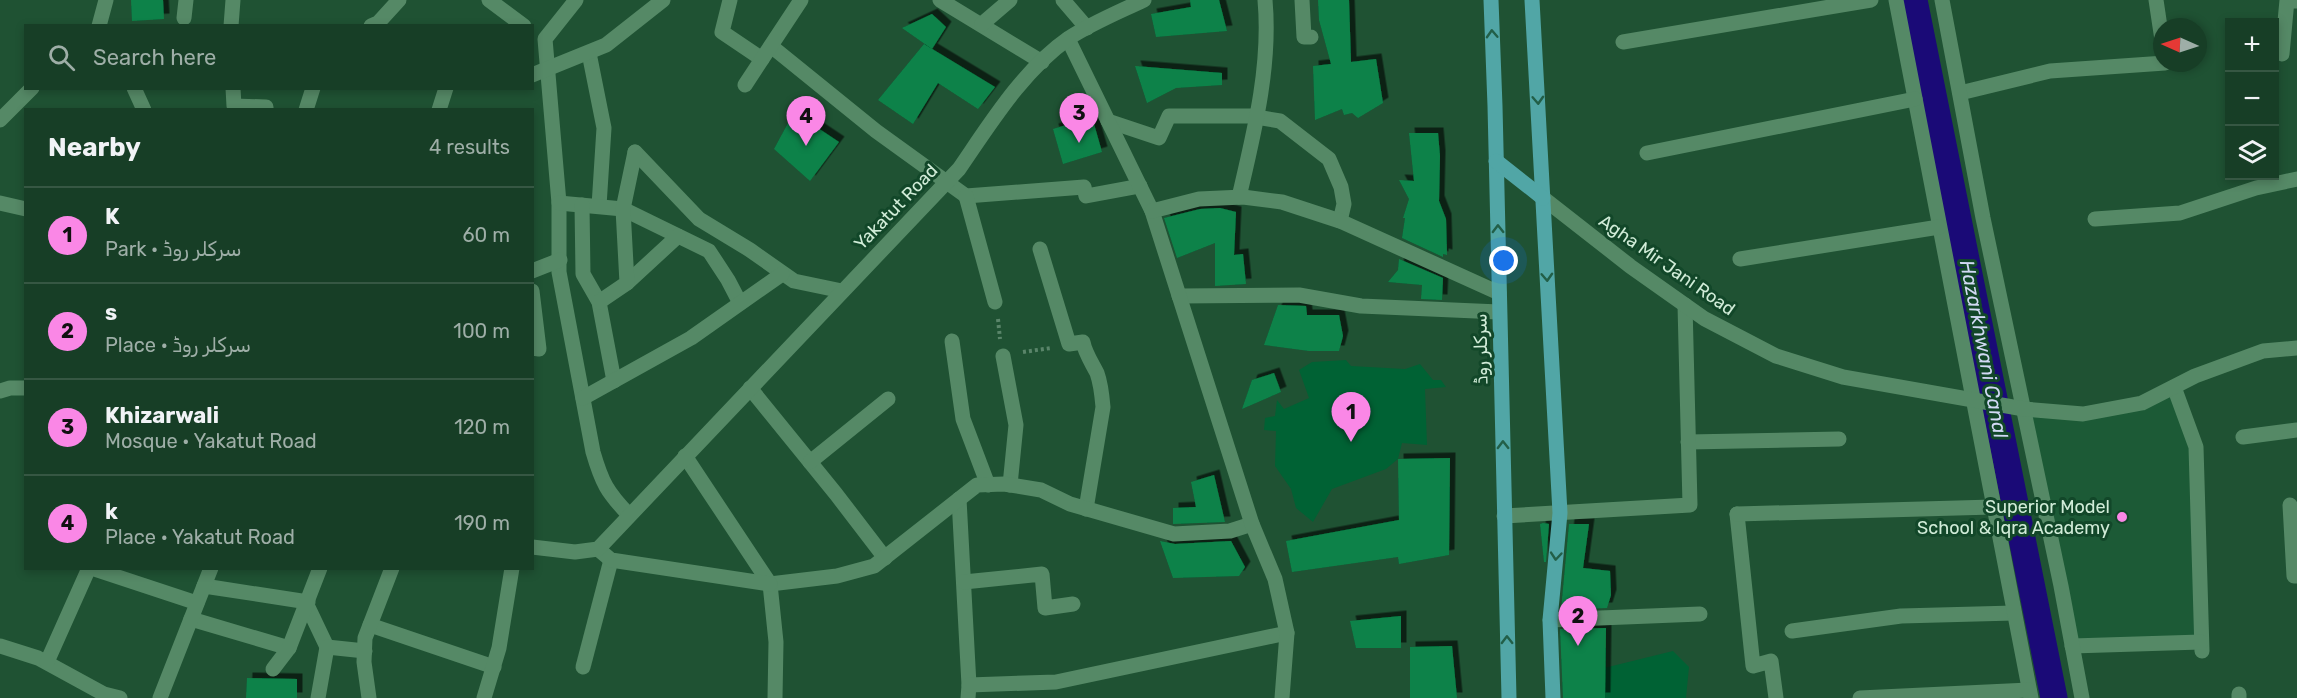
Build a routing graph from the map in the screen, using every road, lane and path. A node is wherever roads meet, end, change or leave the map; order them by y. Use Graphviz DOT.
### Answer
graph roads {
  1 [pos="106,0"];
  2 [pos="186,0"];
  3 [pos="233,0"];
  4 [pos="489,0"];
  5 [pos="576,0"];
  6 [pos="663,0"];
  7 [pos="730,0"];
  8 [pos="801,0"];
  9 [pos="940,0"];
  10 [pos="1010,0"];
  11 [pos="1063,0"];
  12 [pos="1144,0"];
  13 [pos="1265,0"];
  14 [pos="1302,0"];
  15 [pos="1491,0"];
  16 [pos="1532,0"];
  17 [pos="1871,0"];
  18 [pos="1896,0"];
  19 [pos="1942,0"];
  20 [pos="2156,0"];
  21 [pos="2297,1"];
  22 [pos="390,3"];
  23 [pos="184,18"];
  24 [pos="2159,18"];
  25 [pos="103,23"];
  26 [pos="231,24"];
  27 [pos="376,24"];
  28 [pos="521,24"];
  29 [pos="982,24"];
  30 [pos="1087,28"];
  31 [pos="539,35"];
  32 [pos="1311,37"];
  33 [pos="1068,39"];
  34 [pos="1623,42"];
  35 [pos="771,46"];
  36 [pos="589,53"];
  37 [pos="2283,54"];
  38 [pos="762,59"];
  39 [pos="1042,62"];
  40 [pos="2153,64"];
  41 [pos="549,70"];
  42 [pos="534,74"];
  43 [pos="745,85"];
  44 [pos="30,90"];
  45 [pos="135,90"];
  46 [pos="233,90"];
  47 [pos="312,90"];
  48 [pos="445,90"];
  49 [pos="1960,93"];
  50 [pos="1915,99"];
  51 [pos="143,108"];
  52 [pos="266,108"];
  53 [pos="307,108"];
  54 [pos="440,108"];
  55 [pos="1258,118"];
  56 [pos="0,120"];
  57 [pos="1108,121"];
  58 [pos="1647,153"];
  59 [pos="1496,161"];
  60 [pos="2297,179"];
  61 [pos="946,183"];
  62 [pos="1140,186"];
  63 [pos="966,196"];
  64 [pos="1239,197"];
  65 [pos="1543,198"];
  66 [pos="559,202"];
  67 [pos="0,203"];
  68 [pos="582,205"];
  69 [pos="599,206"];
  70 [pos="24,209"];
  71 [pos="623,209"];
  72 [pos="1152,211"];
  73 [pos="2095,219"];
  74 [pos="1340,221"];
  75 [pos="1939,227"];
  76 [pos="678,236"];
  77 [pos="1040,249"];
  78 [pos="1740,260"];
  79 [pos="560,261"];
  80 [pos="534,270"];
  81 [pos="782,274"];
  82 [pos="627,283"];
  83 [pos="842,291"];
  84 [pos="1499,292"];
  85 [pos="1179,297"];
  86 [pos="599,302"];
  87 [pos="995,302"];
  88 [pos="740,303"];
  89 [pos="1685,305"];
  90 [pos="534,308"];
  91 [pos="1499,312"];
  92 [pos="952,342"];
  93 [pos="1069,344"];
  94 [pos="534,348"];
  95 [pos="2297,348"];
  96 [pos="1003,356"];
  97 [pos="614,381"];
  98 [pos="2174,387"];
  99 [pos="24,388"];
  100 [pos="750,388"];
  101 [pos="0,391"];
  102 [pos="583,398"];
  103 [pos="888,399"];
  104 [pos="1973,400"];
  105 [pos="2024,409"];
  106 [pos="2297,430"];
  107 [pos="2243,437"];
  108 [pos="1839,439"];
  109 [pos="1688,442"];
  110 [pos="685,456"];
  111 [pos="810,462"];
  112 [pos="988,485"];
  113 [pos="1010,485"];
  114 [pos="959,499"];
  115 [pos="2290,505"];
  116 [pos="1993,507"];
  117 [pos="1086,509"];
  118 [pos="1560,513"];
  119 [pos="629,515"];
  120 [pos="1504,516"];
  121 [pos="1252,524"];
  122 [pos="534,547"];
  123 [pos="598,549"];
  124 [pos="885,558"];
  125 [pos="611,560"];
  126 [pos="89,570"];
  127 [pos="96,570"];
  128 [pos="210,570"];
  129 [pos="319,570"];
  130 [pos="391,570"];
  131 [pos="512,570"];
  132 [pos="2297,576"];
  133 [pos="964,582"];
  134 [pos="770,584"];
  135 [pos="204,586"];
  136 [pos="197,603"];
  137 [pos="308,603"];
  138 [pos="1073,604"];
  139 [pos="2014,613"];
  140 [pos="1700,614"];
  141 [pos="191,619"];
  142 [pos="1550,620"];
  143 [pos="370,626"];
  144 [pos="1792,631"];
  145 [pos="1287,633"];
  146 [pos="0,646"];
  147 [pos="2072,646"];
  148 [pos="327,647"];
  149 [pos="289,648"];
  150 [pos="364,651"];
  151 [pos="47,662"];
  152 [pos="494,667"];
  153 [pos="583,667"];
  154 [pos="273,669"];
  155 [pos="968,691"];
  156 [pos="2030,694"];
  157 [pos="104,696"];
  158 [pos="120,698"];
  159 [pos="160,698"];
  160 [pos="318,698"];
  161 [pos="369,698"];
  162 [pos="484,698"];
  163 [pos="775,698"];
  164 [pos="1282,698"];
  165 [pos="1509,698"];
  166 [pos="1553,698"];
  167 [pos="1776,698"];
  168 [pos="1860,698"];
  169 [pos="2082,698"];
  1 -- 25 [label="street"];
  2 -- 23 [label="street"];
  3 -- 26 [label="street"];
  4 -- 28 [label="street"];
  5 -- 31 [label="street"];
  6 -- 36 [label="street"];
  7 -- 38 [label="street"];
  8 -- 35 [label="street"];
  9 -- 29 [label="street"];
  10 -- 29 [label="street"];
  11 -- 30 [label="street"];
  12 -- 30 [label="street, Yakatut Road"];
  13 -- 55 [label="street"];
  14 -- 32 [label="street"];
  59 -- 15 [label="main road, سرکلر روڈ, one-way"];
  16 -- 65 [label="main road, one-way"];
  17 -- 34 [label="street"];
  18 -- 50 [label="street"];
  19 -- 49 [label="street"];
  20 -- 24 [label="street"];
  21 -- 37 [label="street"];
  22 -- 27 [label="street"];
  29 -- 39 [label="street"];
  30 -- 33 [label="street, Yakatut Road"];
  31 -- 41 [label="street"];
  33 -- 39 [label="street, Yakatut Road"];
  33 -- 57 [label="street"];
  35 -- 38 [label="street"];
  35 -- 61 [label="street"];
  36 -- 41 [label="street"];
  36 -- 69 [label="street"];
  38 -- 43 [label="street"];
  39 -- 61 [label="street, Yakatut Road"];
  40 -- 49 [label="street"];
  41 -- 42 [label="street"];
  41 -- 66 [label="street"];
  44 -- 56 [label="street"];
  45 -- 51 [label="street"];
  46 -- 52 [label="street"];
  47 -- 53 [label="street"];
  48 -- 54 [label="street"];
  49 -- 105 [label="street"];
  50 -- 58 [label="street"];
  50 -- 75 [label="street"];
  55 -- 57 [label="street"];
  55 -- 64 [label="street"];
  55 -- 74 [label="street"];
  57 -- 62 [label="street"];
  59 -- 65 [label="main road, Agha Mir Jani Road"];
  84 -- 59 [label="main road, سرکلر روڈ, one-way"];
  60 -- 73 [label="street"];
  61 -- 63 [label="street"];
  61 -- 83 [label="street, Yakatut Road"];
  62 -- 63 [label="street"];
  62 -- 72 [label="street"];
  63 -- 87 [label="street"];
  64 -- 72 [label="street"];
  64 -- 74 [label="street"];
  65 -- 89 [label="street, Agha Mir Jani Road"];
  65 -- 118 [label="main road, one-way"];
  66 -- 68 [label="street"];
  66 -- 79 [label="street"];
  67 -- 70 [label="street"];
  68 -- 69 [label="street"];
  68 -- 86 [label="street"];
  69 -- 71 [label="street"];
  71 -- 76 [label="street"];
  71 -- 81 [label="street"];
  71 -- 82 [label="street"];
  72 -- 85 [label="street"];
  74 -- 84 [label="street"];
  75 -- 78 [label="street"];
  75 -- 104 [label="street"];
  76 -- 82 [label="street"];
  76 -- 88 [label="street"];
  77 -- 93 [label="street"];
  79 -- 80 [label="street"];
  79 -- 102 [label="street"];
  81 -- 83 [label="street"];
  81 -- 88 [label="street"];
  82 -- 86 [label="street"];
  83 -- 100 [label="street, Yakatut Road"];
  84 -- 91 [label="main road, سرکلر روڈ"];
  85 -- 91 [label="street"];
  85 -- 121 [label="street"];
  86 -- 97 [label="street"];
  87 -- 96 [label="path"];
  88 -- 97 [label="street"];
  89 -- 104 [label="street, Agha Mir Jani Road"];
  89 -- 109 [label="street"];
  90 -- 94 [label="street"];
  120 -- 91 [label="main road, سرکلر روڈ, one-way"];
  92 -- 112 [label="street"];
  93 -- 96 [label="path"];
  93 -- 117 [label="street"];
  95 -- 98 [label="street"];
  96 -- 113 [label="street"];
  97 -- 102 [label="street"];
  98 -- 105 [label="street"];
  98 -- 147 [label="street"];
  99 -- 101 [label="street"];
  100 -- 110 [label="street, Yakatut Road"];
  100 -- 111 [label="street"];
  102 -- 119 [label="street"];
  103 -- 111 [label="street"];
  104 -- 105 [label="street, Agha Mir Jani Road"];
  104 -- 116 [label="street"];
  105 -- 147 [label="street"];
  106 -- 107 [label="street"];
  108 -- 109 [label="street"];
  109 -- 118 [label="street"];
  110 -- 119 [label="street, Yakatut Road"];
  110 -- 134 [label="street"];
  111 -- 124 [label="street"];
  112 -- 113 [label="street"];
  112 -- 114 [label="street"];
  113 -- 117 [label="street"];
  114 -- 124 [label="street"];
  114 -- 133 [label="street"];
  115 -- 132 [label="street"];
  116 -- 139 [label="street"];
  116 -- 167 [label="street"];
  117 -- 121 [label="street"];
  118 -- 120 [label="street"];
  118 -- 142 [label="main road, one-way"];
  119 -- 123 [label="street, Yakatut Road"];
  165 -- 120 [label="main road, سرکلر روڈ, one-way"];
  121 -- 145 [label="street"];
  122 -- 123 [label="street"];
  123 -- 125 [label="street"];
  124 -- 134 [label="street"];
  125 -- 134 [label="street"];
  125 -- 153 [label="street"];
  126 -- 151 [label="street"];
  127 -- 136 [label="street"];
  128 -- 135 [label="street"];
  129 -- 137 [label="street"];
  130 -- 143 [label="street"];
  131 -- 152 [label="street"];
  133 -- 138 [label="street"];
  133 -- 155 [label="street"];
  134 -- 163 [label="street"];
  135 -- 136 [label="street"];
  135 -- 137 [label="street"];
  136 -- 141 [label="street"];
  137 -- 148 [label="street"];
  137 -- 149 [label="street"];
  139 -- 144 [label="street"];
  139 -- 156 [label="street"];
  140 -- 142 [label="street"];
  141 -- 149 [label="street"];
  141 -- 159 [label="street"];
  142 -- 166 [label="main road"];
  143 -- 150 [label="street"];
  143 -- 152 [label="street"];
  145 -- 155 [label="street"];
  145 -- 164 [label="street"];
  146 -- 151 [label="street"];
  147 -- 169 [label="street"];
  148 -- 150 [label="street"];
  148 -- 160 [label="street"];
  149 -- 154 [label="street"];
  150 -- 161 [label="street"];
  151 -- 157 [label="street"];
  152 -- 162 [label="street"];
  156 -- 168 [label="street"];
  157 -- 158 [label="street"];
}
